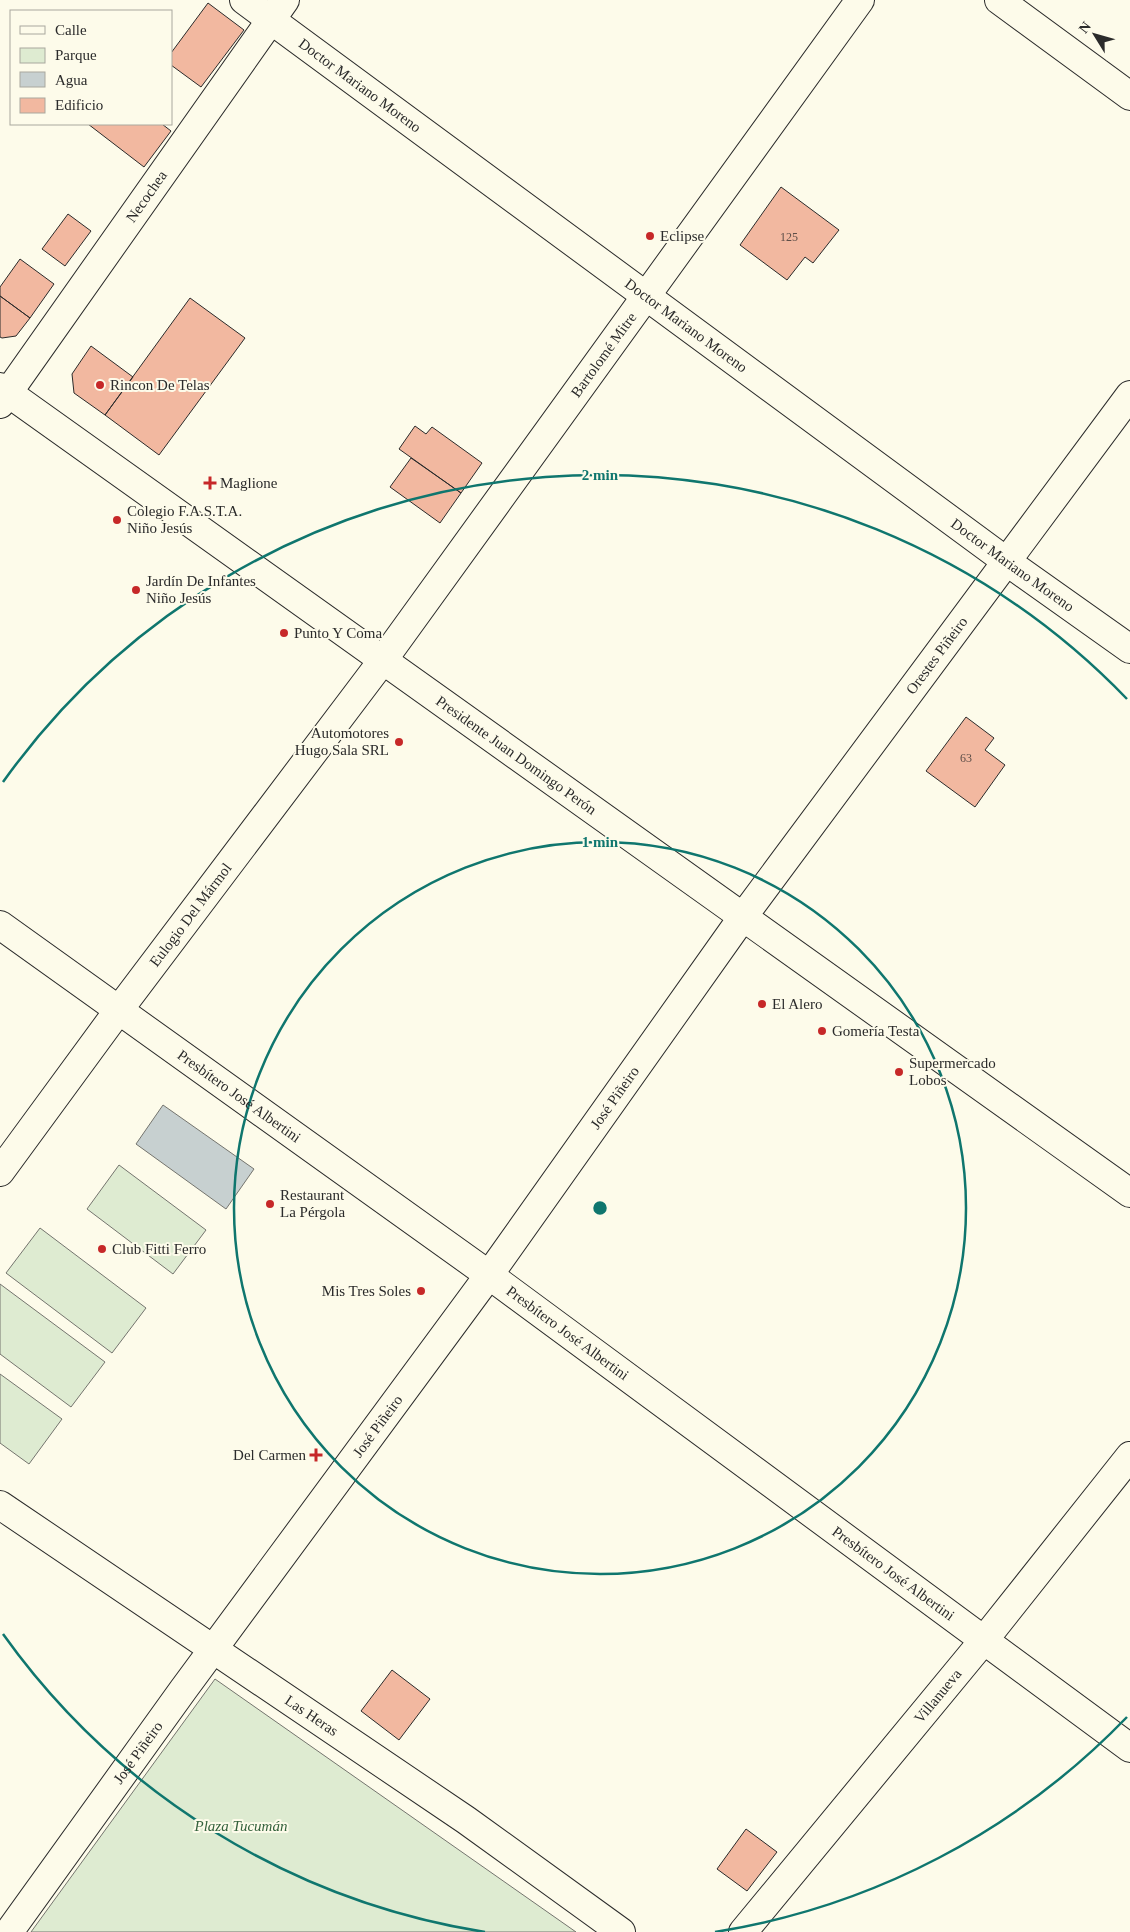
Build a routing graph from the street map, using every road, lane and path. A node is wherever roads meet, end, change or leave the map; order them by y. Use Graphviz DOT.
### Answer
graph roads {
  1 [pos="244,0"];
  2 [pos="860,0"];
  3 [pos="999,0"];
  4 [pos="278,10"];
  5 [pos="1130,96"];
  6 [pos="648,296"];
  7 [pos="1130,394"];
  8 [pos="2,395"];
  9 [pos="1006,561"];
  10 [pos="1130,649"];
  11 [pos="383,660"];
  12 [pos="742,918"];
  13 [pos="0,925"];
  14 [pos="118,1010"];
  15 [pos="0,1172"];
  16 [pos="1130,1193"];
  17 [pos="488,1275"];
  18 [pos="1130,1456"];
  19 [pos="0,1505"];
  20 [pos="984,1640"];
  21 [pos="213,1649"];
  22 [pos="1130,1748"];
  23 [pos="9,1932"];
  24 [pos="621,1932"];
  25 [pos="743,1932"];
  1 -- 4 [label="street, Doctor Mariano Moreno"];
  2 -- 6 [label="street, Bartolomé Mitre"];
  3 -- 5 [label="street"];
  4 -- 6 [label="street, Doctor Mariano Moreno"];
  4 -- 8 [label="street, Necochea"];
  6 -- 9 [label="street, Doctor Mariano Moreno"];
  6 -- 11 [label="street, Bartolomé Mitre"];
  7 -- 9 [label="street, Orestes Piñeiro"];
  8 -- 11 [label="street, Presidente Juan Domingo Perón"];
  9 -- 10 [label="street, Doctor Mariano Moreno"];
  9 -- 12 [label="street, Orestes Piñeiro"];
  11 -- 12 [label="street, Presidente Juan Domingo Perón"];
  11 -- 14 [label="street, Eulogio Del Mármol"];
  12 -- 16 [label="street, Presidente Juan Domingo Perón"];
  12 -- 17 [label="street, José Piñeiro"];
  13 -- 14 [label="street, Presbítero José Albertini"];
  14 -- 15 [label="street, Eulogio Del Mármol"];
  14 -- 17 [label="street, Presbítero José Albertini"];
  17 -- 20 [label="street, Presbítero José Albertini"];
  17 -- 21 [label="street, José Piñeiro"];
  18 -- 20 [label="street, Villanueva"];
  19 -- 21 [label="street, Las Heras"];
  20 -- 22 [label="street, Presbítero José Albertini"];
  20 -- 25 [label="street, Villanueva"];
  21 -- 23 [label="street, José Piñeiro"];
  21 -- 24 [label="street, Las Heras"];
}
